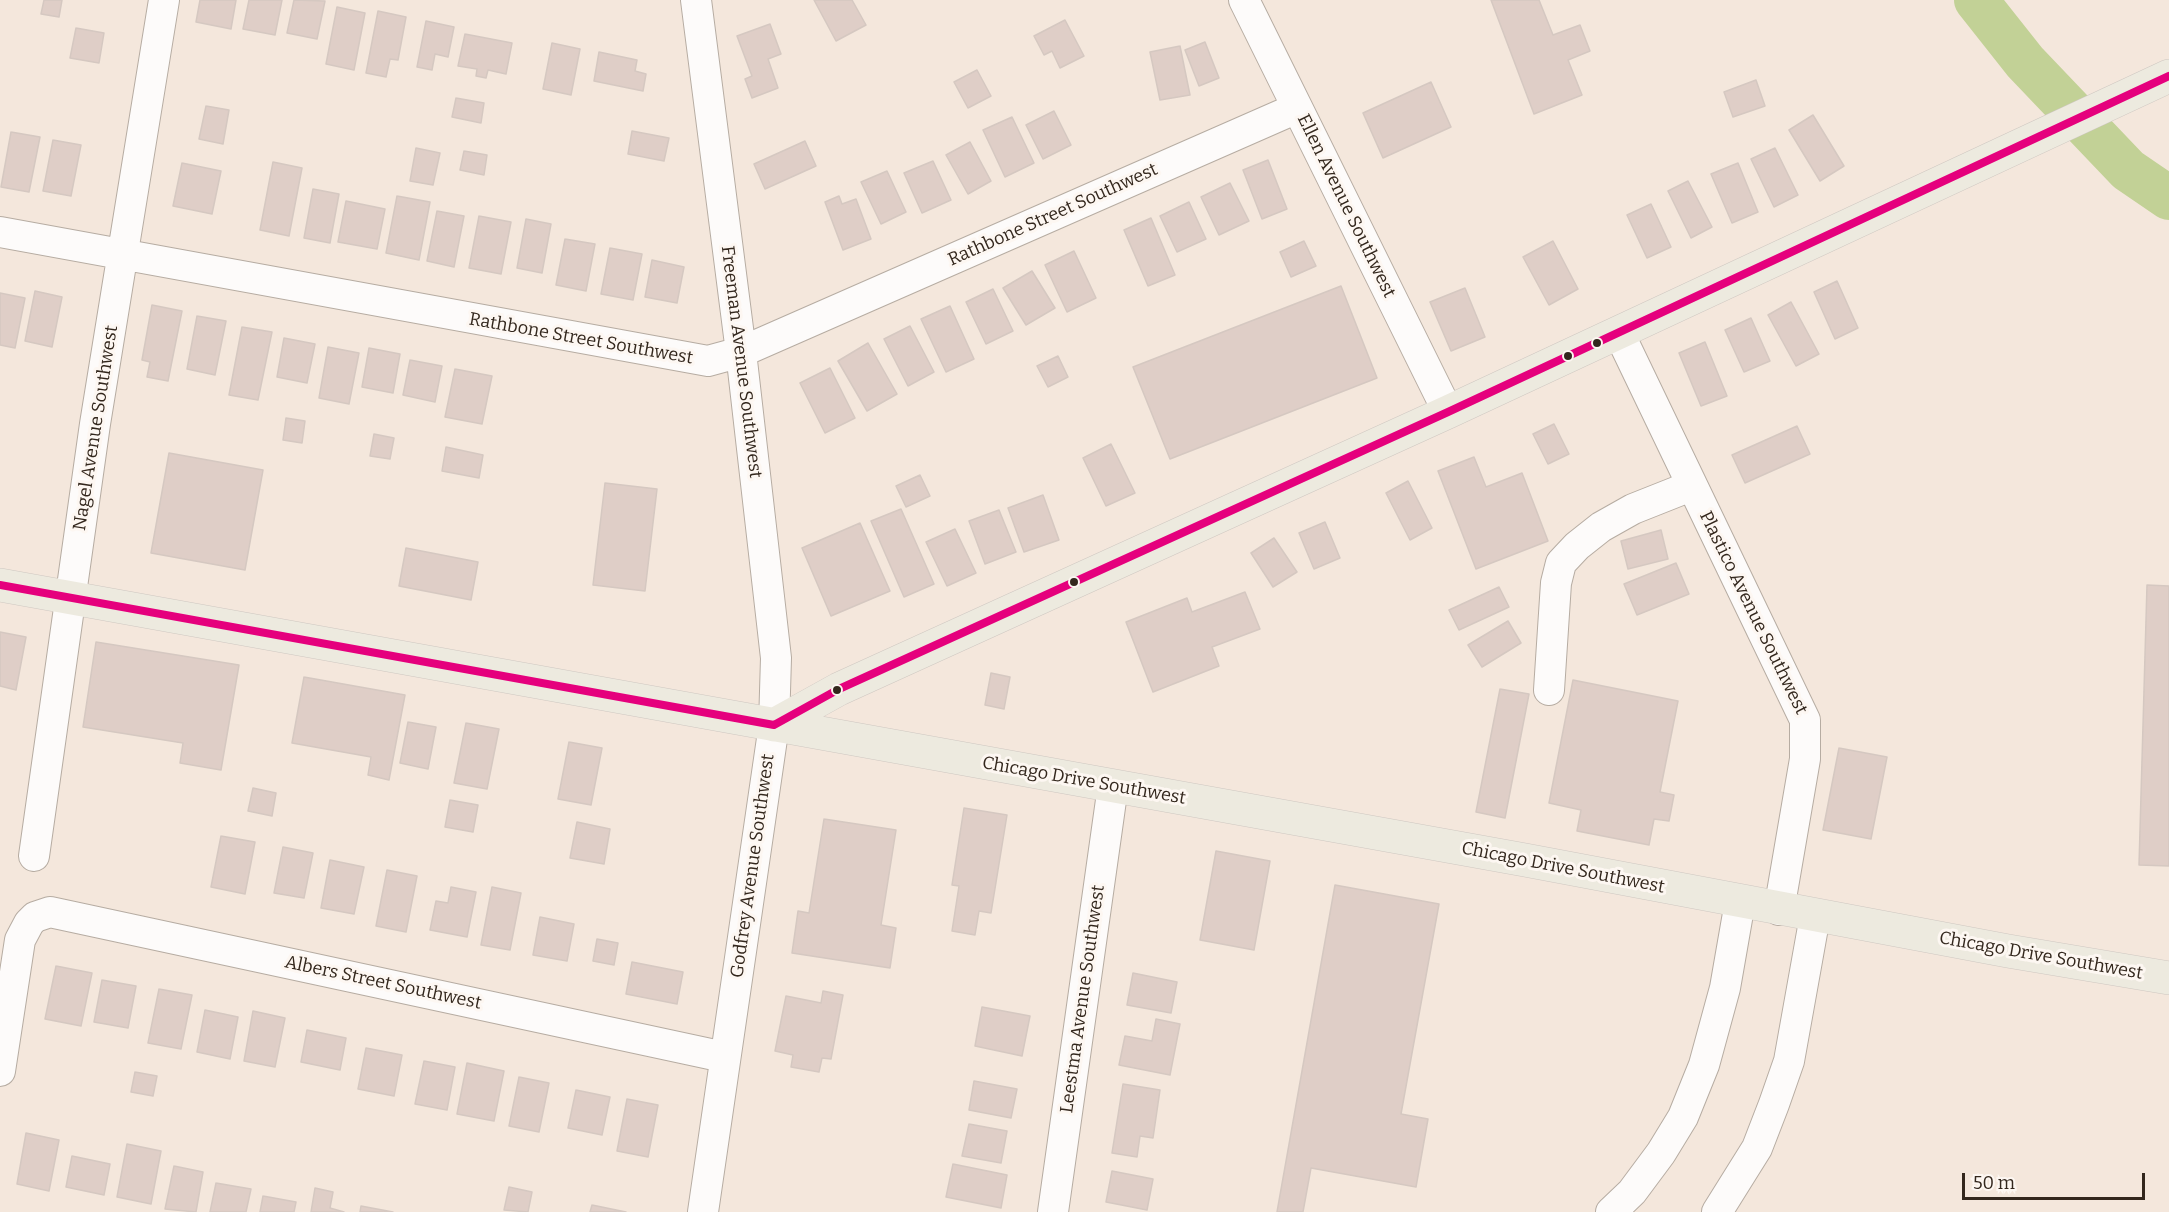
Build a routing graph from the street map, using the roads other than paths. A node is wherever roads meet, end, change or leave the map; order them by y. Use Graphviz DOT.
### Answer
graph roads {
  1 [pos="165,0"];
  2 [pos="696,0"];
  3 [pos="1244,0"];
  4 [pos="2169,76"];
  5 [pos="1298,108"];
  6 [pos="0,232"];
  7 [pos="123,254"];
  8 [pos="1619,333"];
  9 [pos="741,352"];
  10 [pos="1448,412"];
  11 [pos="1691,486"];
  12 [pos="0,585"];
  13 [pos="70,598"];
  14 [pos="1549,690"];
  15 [pos="774,725"];
  16 [pos="1113,786"];
  17 [pos="34,856"];
  18 [pos="1740,902"];
  19 [pos="1779,910"];
  20 [pos="1815,916"];
  21 [pos="2169,978"];
  22 [pos="724,1057"];
  23 [pos="0,1071"];
  24 [pos="703,1212"];
  25 [pos="1053,1212"];
  26 [pos="1611,1212"];
  27 [pos="1717,1212"];
  1 -- 7 [label="street, Nagel Avenue Southwest"];
  2 -- 9 [label="street, Freeman Avenue Southwest"];
  3 -- 5 [label="street, Ellen Avenue Southwest"];
  4 -- 8 [label="main road"];
  5 -- 9 [label="street, Rathbone Street Southwest"];
  5 -- 10 [label="street, Ellen Avenue Southwest"];
  6 -- 7 [label="street, Rathbone Street Southwest"];
  7 -- 9 [label="street, Rathbone Street Southwest"];
  7 -- 13 [label="street, Nagel Avenue Southwest"];
  8 -- 10 [label="main road"];
  8 -- 11 [label="street, Plastico Avenue Southwest"];
  9 -- 15 [label="street, Freeman Avenue Southwest"];
  10 -- 15 [label="main road"];
  11 -- 14 [label="street"];
  11 -- 19 [label="street, Plastico Avenue Southwest"];
  12 -- 13 [label="main road, Chicago Drive Southwest"];
  13 -- 15 [label="main road, Chicago Drive Southwest"];
  13 -- 17 [label="street, Nagel Avenue Southwest"];
  15 -- 16 [label="main road, Chicago Drive Southwest"];
  15 -- 22 [label="street, Godfrey Avenue Southwest"];
  16 -- 18 [label="main road, Chicago Drive Southwest"];
  16 -- 25 [label="street, Leestma Avenue Southwest"];
  18 -- 19 [label="main road, Chicago Drive Southwest"];
  18 -- 26 [label="street"];
  19 -- 20 [label="main road, Chicago Drive Southwest"];
  20 -- 21 [label="main road, Chicago Drive Southwest"];
  20 -- 27 [label="street"];
  22 -- 23 [label="street, Albers Street Southwest"];
  22 -- 24 [label="street, Godfrey Avenue Southwest"];
}
